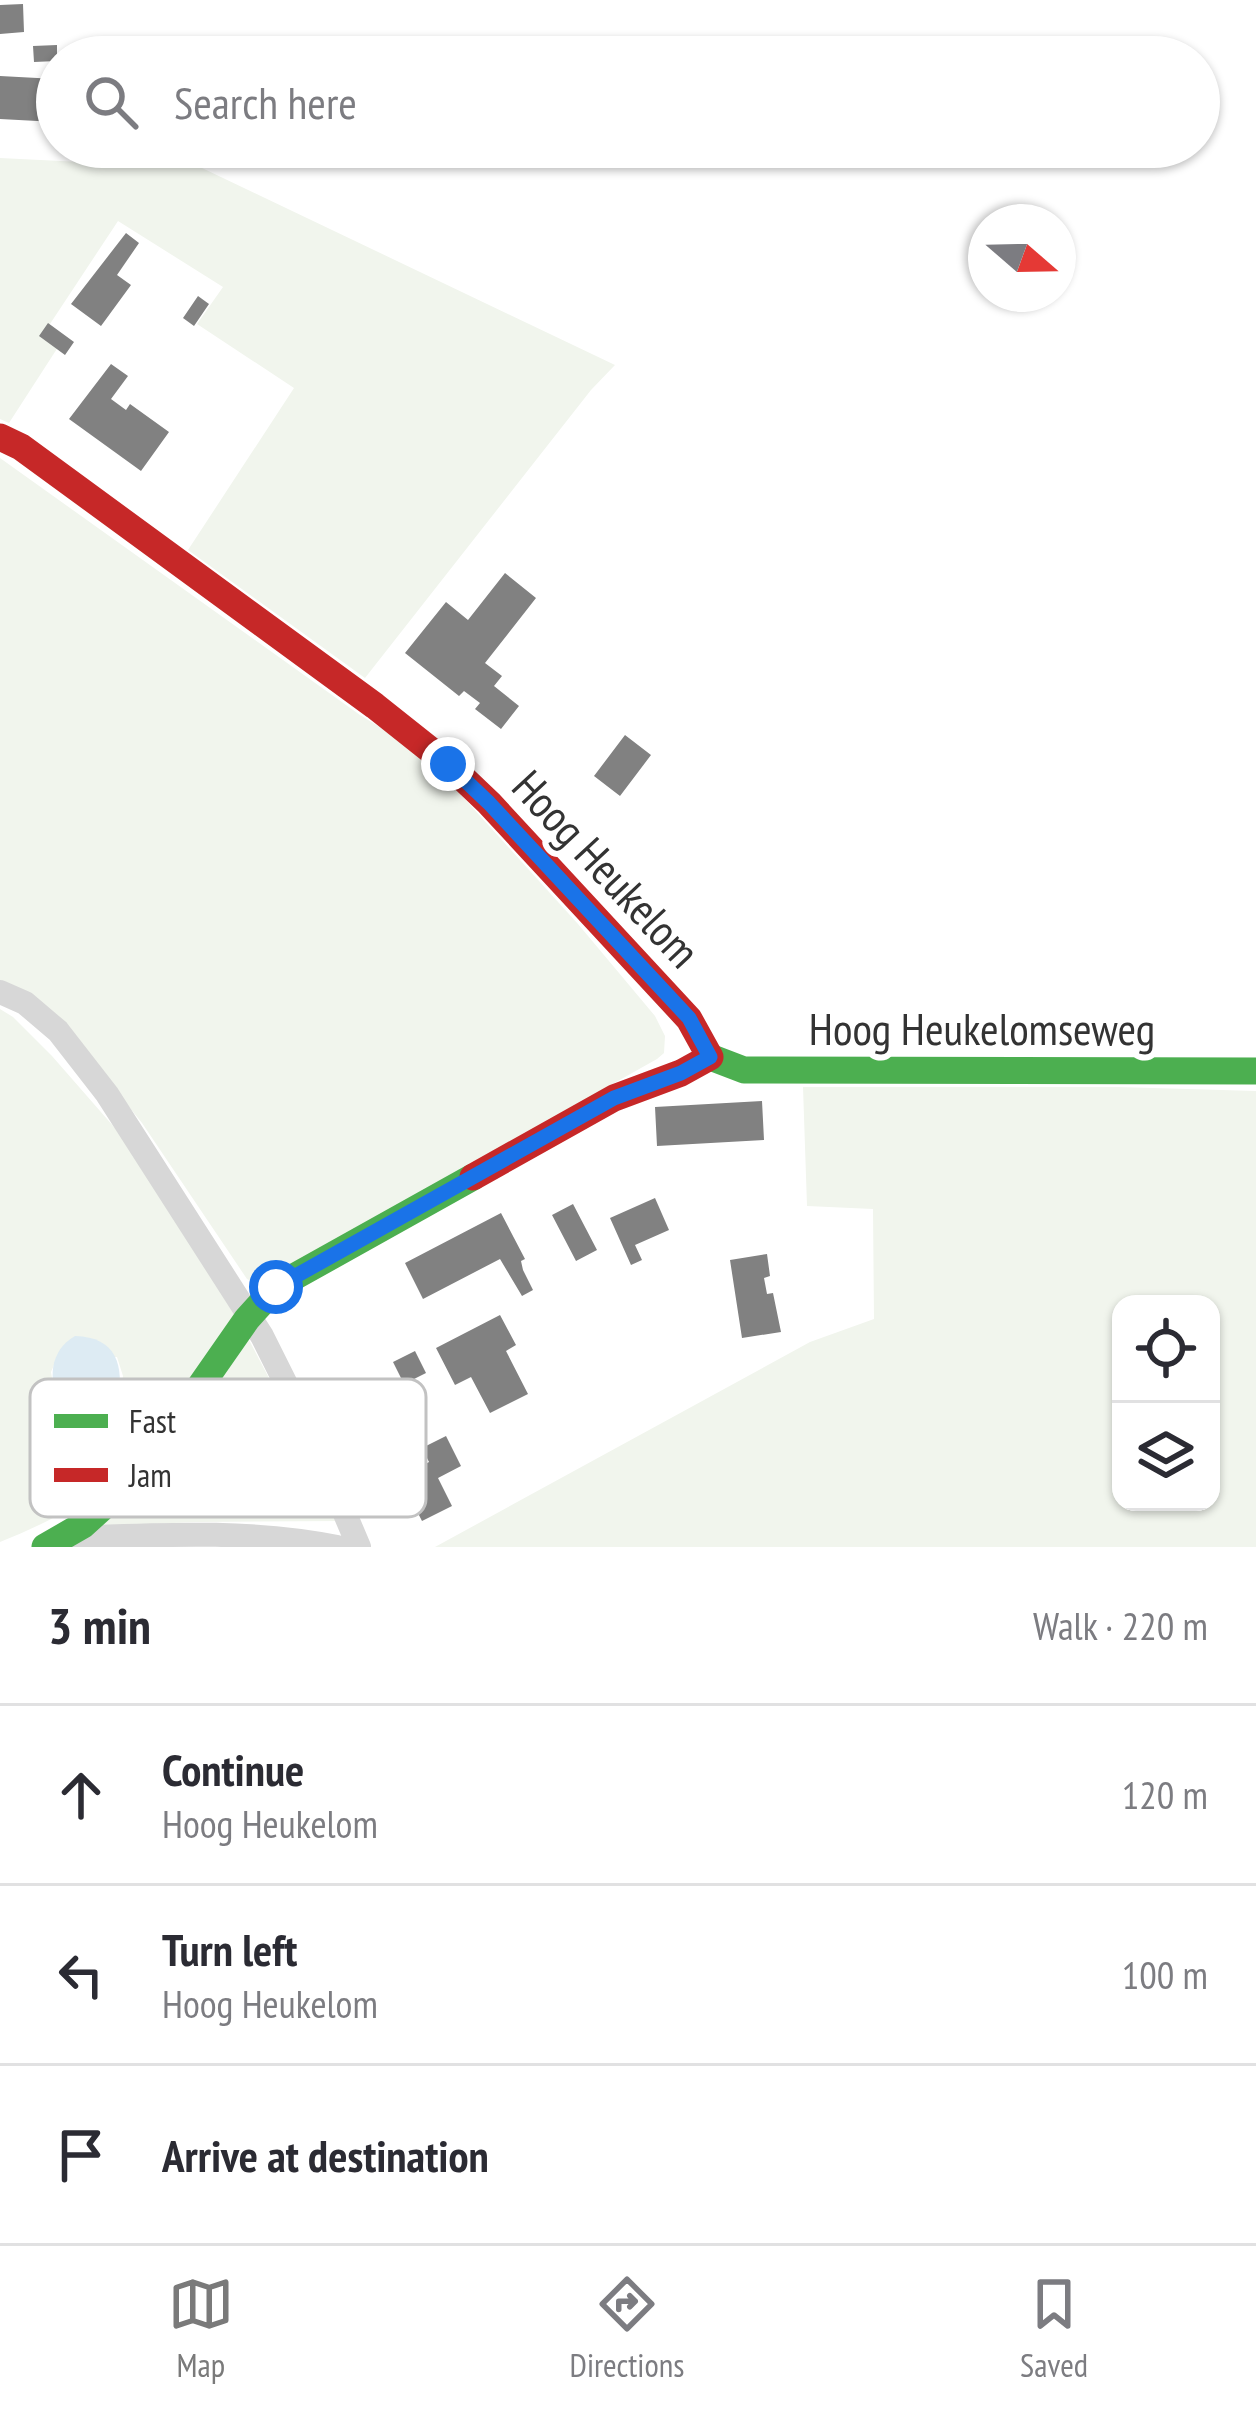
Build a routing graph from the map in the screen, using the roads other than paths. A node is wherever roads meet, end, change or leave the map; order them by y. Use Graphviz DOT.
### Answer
graph roads {
  1 [pos="0,437"];
  2 [pos="0,992"];
  3 [pos="710,1057"];
  4 [pos="1256,1071"];
  5 [pos="248,1314"];
  6 [pos="204,1379"];
  7 [pos="282,1379"];
  8 [pos="88,1517"];
  9 [pos="346,1517"];
  10 [pos="54,1543"];
  11 [pos="337,1547"];
  12 [pos="358,1547"];
  1 -- 3 [label="street, Hoog Heukelom"];
  2 -- 5 [label="street"];
  3 -- 4 [label="street, Hoog Heukelomseweg"];
  3 -- 5 [label="street"];
  5 -- 6 [label="street"];
  5 -- 7 [label="street"];
  8 -- 10 [label="street"];
  9 -- 12 [label="street"];
  10 -- 11 [label="street"];
}
